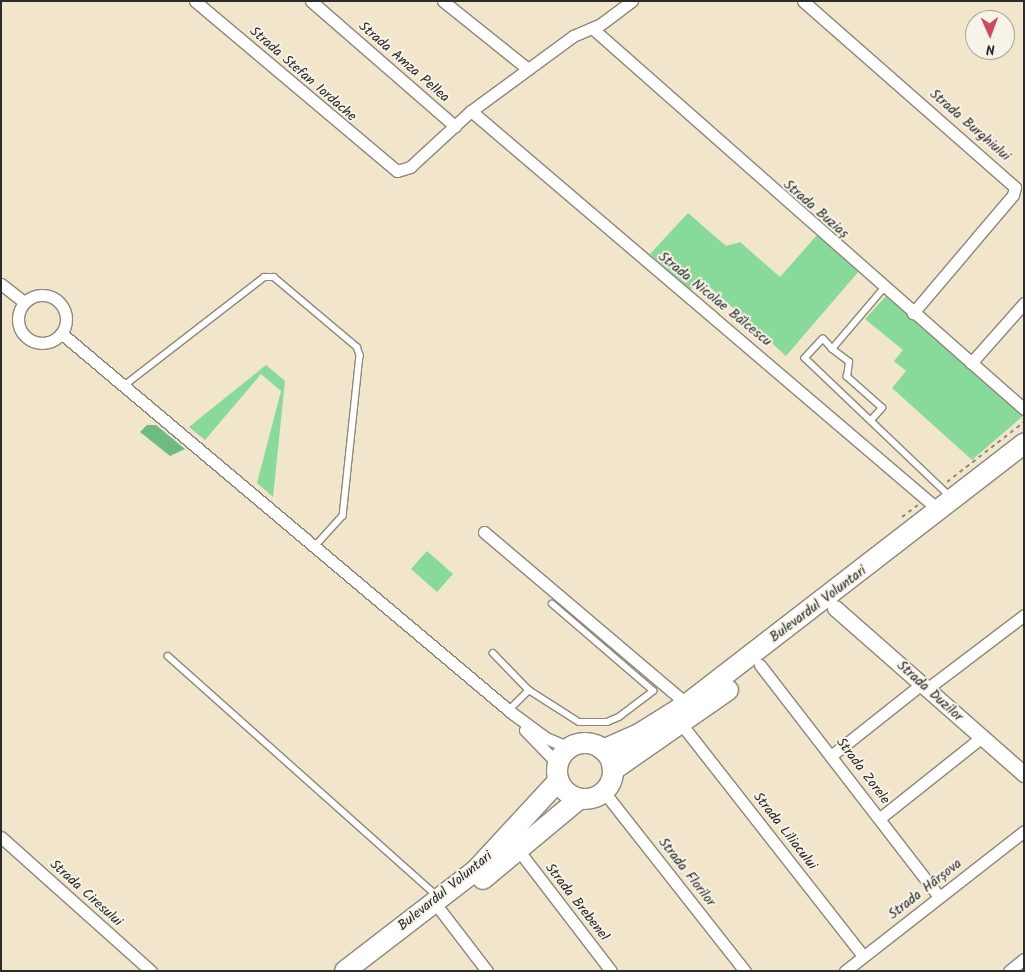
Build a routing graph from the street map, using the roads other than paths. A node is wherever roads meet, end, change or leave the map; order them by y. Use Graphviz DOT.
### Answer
graph roads {
  1 [pos="195,1"];
  2 [pos="311,1"];
  3 [pos="443,1"];
  4 [pos="632,1"];
  5 [pos="802,1"];
  6 [pos="592,28"];
  7 [pos="528,69"];
  8 [pos="472,111"];
  9 [pos="455,126"];
  10 [pos="1,284"];
  11 [pos="884,288"];
  12 [pos="24,302"];
  13 [pos="1024,303"];
  14 [pos="913,313"];
  15 [pos="61,333"];
  16 [pos="832,349"];
  17 [pos="971,363"];
  18 [pos="125,385"];
  19 [pos="1024,409"];
  20 [pos="872,418"];
  21 [pos="1024,444"];
  22 [pos="1024,462"];
  23 [pos="940,499"];
  24 [pos="484,532"];
  25 [pos="314,548"];
  26 [pos="552,604"];
  27 [pos="835,608"];
  28 [pos="1024,615"];
  29 [pos="493,653"];
  30 [pos="168,656"];
  31 [pos="760,665"];
  32 [pos="926,686"];
  33 [pos="529,690"];
  34 [pos="687,704"];
  35 [pos="511,711"];
  36 [pos="682,726"];
  37 [pos="982,737"];
  38 [pos="603,743"];
  39 [pos="562,745"];
  40 [pos="832,755"];
  41 [pos="613,770"];
  42 [pos="558,772"];
  43 [pos="1024,774"];
  44 [pos="604,792"];
  45 [pos="579,799"];
  46 [pos="880,818"];
  47 [pos="1024,832"];
  48 [pos="1,837"];
  49 [pos="519,851"];
  50 [pos="939,897"];
  51 [pos="440,904"];
  52 [pos="863,956"];
  53 [pos="1024,959"];
  54 [pos="151,971"];
  55 [pos="345,971"];
  56 [pos="364,971"];
  57 [pos="487,971"];
  58 [pos="611,971"];
  59 [pos="745,971"];
  60 [pos="845,971"];
  61 [pos="1009,971"];
  1 -- 9 [label="street, Strada Stefan Iordache"];
  2 -- 9 [label="street, Strada Amza Pellea"];
  3 -- 7 [label="street"];
  4 -- 6 [label="street"];
  5 -- 14 [label="street, Strada Burghiului"];
  6 -- 7 [label="street"];
  6 -- 11 [label="street, Strada Buziaș"];
  7 -- 8 [label="street"];
  8 -- 9 [label="street"];
  8 -- 23 [label="street, Strada Nicolae Bălcescu"];
  10 -- 12 [label="street"];
  11 -- 14 [label="street, Strada Buziaș"];
  11 -- 16 [label="lane"];
  12 -- 15 [label="street"];
  12 -- 15 [label="street"];
  13 -- 17 [label="street"];
  14 -- 17 [label="street, Strada Buziaș"];
  15 -- 18 [label="street"];
  16 -- 20 [label="lane"];
  16 -- 20 [label="lane"];
  17 -- 19 [label="street, Strada Buziaș"];
  18 -- 25 [label="street"];
  18 -- 25 [label="lane"];
  20 -- 23 [label="lane"];
  21 -- 23 [label="highway, Bulevardul Voluntari"];
  22 -- 27 [label="highway, Bulevardul Voluntari"];
  23 -- 34 [label="highway, Bulevardul Voluntari"];
  24 -- 34 [label="street"];
  25 -- 35 [label="street"];
  26 -- 33 [label="lane"];
  27 -- 31 [label="highway, Bulevardul Voluntari"];
  27 -- 32 [label="street, Strada Duzilor"];
  28 -- 32 [label="street"];
  29 -- 33 [label="lane"];
  30 -- 51 [label="lane"];
  31 -- 36 [label="highway, Bulevardul Voluntari"];
  31 -- 40 [label="street, Strada Zorele"];
  32 -- 37 [label="street, Strada Duzilor"];
  32 -- 40 [label="street"];
  33 -- 35 [label="lane"];
  34 -- 38 [label="highway, Bulevardul Voluntari"];
  35 -- 39 [label="street"];
  35 -- 42 [label="street"];
  36 -- 41 [label="highway, Bulevardul Voluntari"];
  36 -- 52 [label="street, Strada Liliacului"];
  37 -- 43 [label="street, Strada Duzilor"];
  37 -- 46 [label="street"];
  38 -- 39 [label="highway"];
  38 -- 41 [label="highway"];
  39 -- 42 [label="highway, Bulevardul Voluntari"];
  40 -- 46 [label="street, Strada Zorele"];
  41 -- 44 [label="highway"];
  42 -- 45 [label="highway"];
  42 -- 51 [label="highway, Bulevardul Voluntari"];
  44 -- 45 [label="highway, Bulevardul Voluntari"];
  44 -- 59 [label="street, Strada Florilor"];
  45 -- 49 [label="highway, Bulevardul Voluntari"];
  46 -- 50 [label="street, Strada Zorele"];
  47 -- 50 [label="street, Strada Hârșova"];
  48 -- 54 [label="street, Strada Ciresului"];
  49 -- 51 [label="highway, Bulevardul Voluntari"];
  49 -- 58 [label="street, Strada Brebenel"];
  50 -- 52 [label="street, Strada Hârșova"];
  51 -- 55 [label="highway, Bulevardul Voluntari"];
  51 -- 56 [label="highway, Bulevardul Voluntari"];
  51 -- 57 [label="street"];
  52 -- 60 [label="street, Strada Hârșova"];
  53 -- 61 [label="street"];
}
